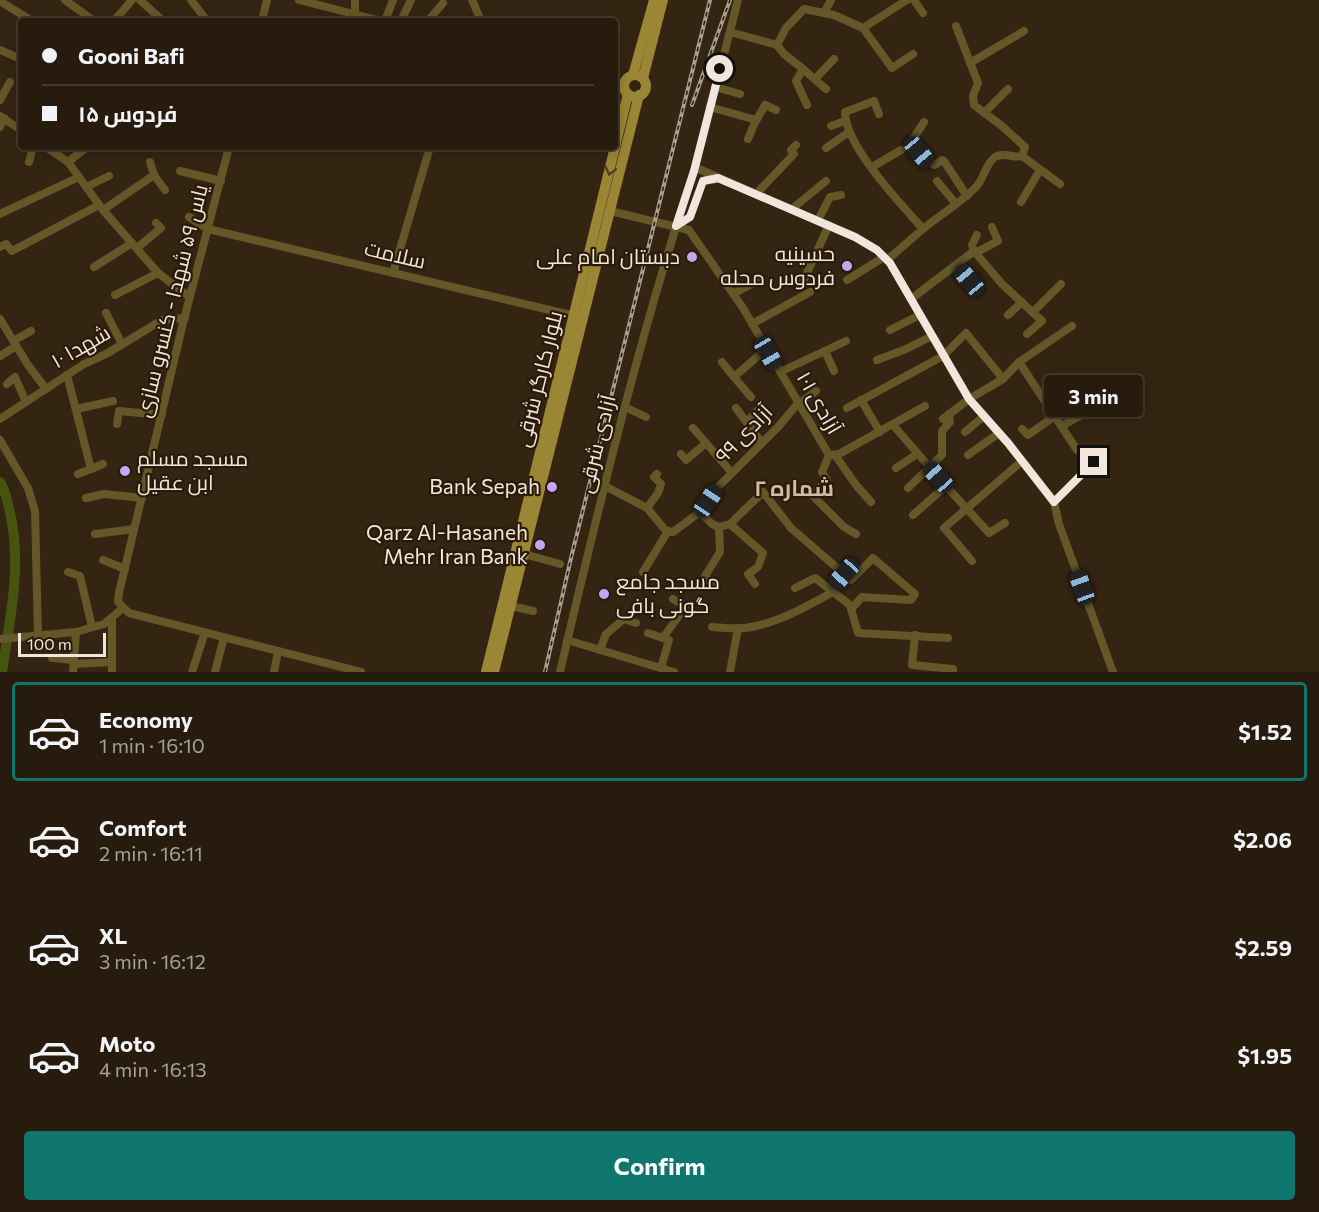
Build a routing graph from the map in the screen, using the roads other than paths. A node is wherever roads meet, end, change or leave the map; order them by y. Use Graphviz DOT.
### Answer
graph roads {
  1 [pos="65,0"];
  2 [pos="132,0"];
  3 [pos="140,0"];
  4 [pos="191,0"];
  5 [pos="267,0"];
  6 [pos="299,0"];
  7 [pos="356,0"];
  8 [pos="393,0"];
  9 [pos="411,0"];
  10 [pos="472,0"];
  11 [pos="654,0"];
  12 [pos="663,0"];
  13 [pos="738,0"];
  14 [pos="801,0"];
  15 [pos="831,0"];
  16 [pos="907,0"];
  17 [pos="914,0"];
  18 [pos="0,1"];
  19 [pos="443,3"];
  20 [pos="804,9"];
  21 [pos="824,13"];
  22 [pos="923,13"];
  23 [pos="355,14"];
  24 [pos="27,18"];
  25 [pos="90,18"];
  26 [pos="117,18"];
  27 [pos="160,18"];
  28 [pos="205,18"];
  29 [pos="263,18"];
  30 [pos="371,18"];
  31 [pos="384,18"];
  32 [pos="402,18"];
  33 [pos="430,18"];
  34 [pos="479,18"];
  35 [pos="956,26"];
  36 [pos="863,28"];
  37 [pos="1024,31"];
  38 [pos="730,32"];
  39 [pos="777,45"];
  40 [pos="0,50"];
  41 [pos="913,54"];
  42 [pos="18,58"];
  43 [pos="834,59"];
  44 [pos="970,63"];
  45 [pos="803,69"];
  46 [pos="638,77"];
  47 [pos="815,79"];
  48 [pos="10,82"];
  49 [pos="715,87"];
  50 [pos="627,89"];
  51 [pos="826,89"];
  52 [pos="1008,89"];
  53 [pos="740,94"];
  54 [pos="0,100"];
  55 [pos="807,105"];
  56 [pos="710,107"];
  57 [pos="776,110"];
  58 [pos="984,113"];
  59 [pos="879,114"];
  60 [pos="2,117"];
  61 [pos="845,117"];
  62 [pos="756,121"];
  63 [pos="924,122"];
  64 [pos="831,126"];
  65 [pos="0,127"];
  66 [pos="18,128"];
  67 [pos="618,128"];
  68 [pos="849,132"];
  69 [pos="747,139"];
  70 [pos="796,145"];
  71 [pos="826,148"];
  72 [pos="32,150"];
  73 [pos="50,150"];
  74 [pos="83,150"];
  75 [pos="228,150"];
  76 [pos="429,150"];
  77 [pos="613,150"];
  78 [pos="901,150"];
  79 [pos="1022,156"];
  80 [pos="29,162"];
  81 [pos="68,162"];
  82 [pos="150,162"];
  83 [pos="872,167"];
  84 [pos="1041,170"];
  85 [pos="180,171"];
  86 [pos="694,171"];
  87 [pos="154,175"];
  88 [pos="109,176"];
  89 [pos="79,177"];
  90 [pos="718,178"];
  91 [pos="220,181"];
  92 [pos="826,181"];
  93 [pos="937,181"];
  94 [pos="1060,184"];
  95 [pos="86,187"];
  96 [pos="165,190"];
  97 [pos="756,194"];
  98 [pos="841,195"];
  99 [pos="967,196"];
  100 [pos="1021,202"];
  101 [pos="956,204"];
  102 [pos="101,208"];
  103 [pos="792,209"];
  104 [pos="610,211"];
  105 [pos="0,214"];
  106 [pos="189,217"];
  107 [pos="818,220"];
  108 [pos="156,223"];
  109 [pos="829,225"];
  110 [pos="676,226"];
  111 [pos="992,227"];
  112 [pos="923,229"];
  113 [pos="208,230"];
  114 [pos="977,235"];
  115 [pos="134,245"];
  116 [pos="0,247"];
  117 [pos="974,252"];
  118 [pos="886,258"];
  119 [pos="956,265"];
  120 [pos="94,267"];
  121 [pos="158,273"];
  122 [pos="393,273"];
  123 [pos="847,280"];
  124 [pos="969,280"];
  125 [pos="757,281"];
  126 [pos="802,284"];
  127 [pos="1061,284"];
  128 [pos="810,292"];
  129 [pos="734,294"];
  130 [pos="115,295"];
  131 [pos="190,297"];
  132 [pos="911,299"];
  133 [pos="1022,302"];
  134 [pos="1033,312"];
  135 [pos="106,313"];
  136 [pos="920,315"];
  137 [pos="1008,315"];
  138 [pos="575,316"];
  139 [pos="185,318"];
  140 [pos="0,319"];
  141 [pos="752,324"];
  142 [pos="1072,326"];
  143 [pos="890,330"];
  144 [pos="31,331"];
  145 [pos="1027,334"];
  146 [pos="932,336"];
  147 [pos="846,340"];
  148 [pos="15,344"];
  149 [pos="122,344"];
  150 [pos="766,349"];
  151 [pos="825,351"];
  152 [pos="0,356"];
  153 [pos="943,356"];
  154 [pos="877,360"];
  155 [pos="722,362"];
  156 [pos="1019,362"];
  157 [pos="834,371"];
  158 [pos="780,372"];
  159 [pos="67,375"];
  160 [pos="734,377"];
  161 [pos="1003,379"];
  162 [pos="6,384"];
  163 [pos="46,389"];
  164 [pos="816,391"];
  165 [pos="751,397"];
  166 [pos="969,399"];
  167 [pos="861,400"];
  168 [pos="113,401"];
  169 [pos="26,402"];
  170 [pos="798,404"];
  171 [pos="925,406"];
  172 [pos="625,407"];
  173 [pos="736,408"];
  174 [pos="846,408"];
  175 [pos="76,409"];
  176 [pos="759,409"];
  177 [pos="1083,414"];
  178 [pos="162,415"];
  179 [pos="984,416"];
  180 [pos="1055,416"];
  181 [pos="646,417"];
  182 [pos="0,419"];
  183 [pos="747,422"];
  184 [pos="117,424"];
  185 [pos="893,425"];
  186 [pos="1062,426"];
  187 [pos="693,428"];
  188 [pos="1022,429"];
  189 [pos="879,432"];
  190 [pos="965,432"];
  191 [pos="999,433"];
  192 [pos="0,440"];
  193 [pos="706,443"];
  194 [pos="762,443"];
  195 [pos="1077,450"];
  196 [pos="681,454"];
  197 [pos="917,454"];
  198 [pos="832,455"];
  199 [pos="968,455"];
  200 [pos="1022,461"];
  201 [pos="1094,462"];
  202 [pos="104,464"];
  203 [pos="896,468"];
  204 [pos="930,468"];
  205 [pos="91,469"];
  206 [pos="732,473"];
  207 [pos="78,474"];
  208 [pos="657,474"];
  209 [pos="605,486"];
  210 [pos="946,486"];
  211 [pos="537,487"];
  212 [pos="908,488"];
  213 [pos="86,498"];
  214 [pos="142,498"];
  215 [pos="871,502"];
  216 [pos="1054,502"];
  217 [pos="647,508"];
  218 [pos="966,509"];
  219 [pos="700,512"];
  220 [pos="913,515"];
  221 [pos="1005,522"];
  222 [pos="730,524"];
  223 [pos="719,527"];
  224 [pos="134,529"];
  225 [pos="668,531"];
  226 [pos="95,534"];
  227 [pos="856,534"];
  228 [pos="524,554"];
  229 [pos="103,560"];
  230 [pos="972,561"];
  231 [pos="560,564"];
  232 [pos="125,569"];
  233 [pos="68,572"];
  234 [pos="643,572"];
  235 [pos="844,574"];
  236 [pos="755,584"];
  237 [pos="714,587"];
  238 [pos="795,588"];
  239 [pos="831,591"];
  240 [pos="673,599"];
  241 [pos="511,606"];
  242 [pos="123,608"];
  243 [pos="851,609"];
  244 [pos="533,611"];
  245 [pos="112,617"];
  246 [pos="636,623"];
  247 [pos="92,627"];
  248 [pos="712,627"];
  249 [pos="738,628"];
  250 [pos="76,632"];
  251 [pos="205,632"];
  252 [pos="648,633"];
  253 [pos="915,635"];
  254 [pos="34,636"];
  255 [pos="224,637"];
  256 [pos="663,638"];
  257 [pos="948,638"];
  258 [pos="0,639"];
  259 [pos="567,640"];
  260 [pos="600,650"];
  261 [pos="278,651"];
  262 [pos="52,658"];
  263 [pos="112,662"];
  264 [pos="73,665"];
  265 [pos="661,668"];
  266 [pos="112,672"];
  267 [pos="192,672"];
  268 [pos="215,672"];
  269 [pos="274,672"];
  270 [pos="361,672"];
  271 [pos="485,672"];
  272 [pos="494,672"];
  273 [pos="560,672"];
  274 [pos="674,672"];
  275 [pos="730,672"];
  276 [pos="953,672"];
  277 [pos="1113,672"];
  1 -- 25 [label="street"];
  2 -- 26 [label="street"];
  3 -- 27 [label="street"];
  4 -- 28 [label="street"];
  5 -- 29 [label="street"];
  6 -- 23 [label="street"];
  7 -- 23 [label="street"];
  8 -- 31 [label="street"];
  9 -- 32 [label="street"];
  10 -- 34 [label="street"];
  11 -- 46 [label="main road"];
  12 -- 46 [label="main road"];
  13 -- 38 [label="street, آزادی شرقی"];
  14 -- 20 [label="street"];
  15 -- 21 [label="street"];
  16 -- 36 [label="street"];
  17 -- 22 [label="street"];
  18 -- 24 [label="street"];
  19 -- 33 [label="street"];
  20 -- 21 [label="street"];
  20 -- 39 [label="street"];
  21 -- 36 [label="street"];
  23 -- 30 [label="street"];
  35 -- 44 [label="street"];
  36 -- 41 [label="street"];
  37 -- 44 [label="street"];
  38 -- 39 [label="street"];
  38 -- 49 [label="street, آزادی شرقی"];
  39 -- 45 [label="street"];
  40 -- 42 [label="street"];
  43 -- 47 [label="street"];
  44 -- 58 [label="street"];
  45 -- 47 [label="street"];
  45 -- 55 [label="street"];
  46 -- 50 [label="main road"];
  46 -- 50 [label="main road"];
  47 -- 51 [label="street"];
  48 -- 54 [label="street"];
  49 -- 53 [label="street"];
  49 -- 56 [label="street, آزادی شرقی"];
  50 -- 67 [label="main road, بلوار کارگر شرقی, one-way"];
  50 -- 104 [label="main road, بلوار کارگر شرقی"];
  52 -- 58 [label="street"];
  56 -- 62 [label="street"];
  56 -- 86 [label="street, آزادی شرقی"];
  57 -- 62 [label="street"];
  58 -- 79 [label="street"];
  59 -- 61 [label="street"];
  60 -- 65 [label="street"];
  60 -- 66 [label="street"];
  61 -- 64 [label="street"];
  61 -- 68 [label="street"];
  62 -- 69 [label="street"];
  63 -- 99 [label="street"];
  68 -- 71 [label="street"];
  68 -- 83 [label="street"];
  70 -- 97 [label="street"];
  72 -- 80 [label="street"];
  73 -- 81 [label="street"];
  74 -- 81 [label="street"];
  75 -- 91 [label="street, یاس ۵۹ شهدا - کنسرو سازی"];
  76 -- 122 [label="street"];
  77 -- 138 [label="main road, بلوار کارگر شرقی, one-way"];
  78 -- 83 [label="street"];
  79 -- 84 [label="street"];
  79 -- 99 [label="street"];
  81 -- 89 [label="street"];
  82 -- 87 [label="street"];
  83 -- 112 [label="street"];
  84 -- 94 [label="street"];
  84 -- 100 [label="street"];
  85 -- 91 [label="street"];
  86 -- 90 [label="street"];
  86 -- 110 [label="street, آزادی شرقی"];
  87 -- 96 [label="street"];
  87 -- 102 [label="street"];
  88 -- 95 [label="street"];
  89 -- 95 [label="street"];
  89 -- 105 [label="street"];
  90 -- 97 [label="street"];
  90 -- 110 [label="street"];
  91 -- 113 [label="street, یاس ۵۹ شهدا - کنسرو سازی"];
  92 -- 103 [label="street"];
  93 -- 101 [label="street"];
  95 -- 102 [label="street"];
  97 -- 103 [label="street"];
  98 -- 107 [label="street"];
  99 -- 101 [label="street"];
  101 -- 112 [label="street"];
  102 -- 115 [label="street"];
  102 -- 116 [label="street"];
  103 -- 107 [label="street"];
  104 -- 110 [label="street"];
  104 -- 211 [label="main road, بلوار کارگر شرقی"];
  106 -- 113 [label="street"];
  107 -- 109 [label="street"];
  108 -- 115 [label="street"];
  109 -- 118 [label="street"];
  109 -- 126 [label="street"];
  110 -- 129 [label="street, آزادی ۱۰۱"];
  110 -- 172 [label="street, آزادی شرقی"];
  111 -- 117 [label="street"];
  112 -- 118 [label="street"];
  113 -- 122 [label="street, سلامت"];
  113 -- 131 [label="street, یاس ۵۹ شهدا - کنسرو سازی"];
  114 -- 117 [label="street"];
  115 -- 120 [label="street"];
  115 -- 121 [label="street"];
  117 -- 119 [label="street"];
  117 -- 133 [label="street"];
  118 -- 123 [label="street"];
  118 -- 132 [label="street"];
  119 -- 124 [label="street"];
  119 -- 132 [label="street"];
  121 -- 130 [label="street"];
  121 -- 131 [label="street"];
  122 -- 138 [label="street, سلامت"];
  125 -- 129 [label="street"];
  127 -- 134 [label="street"];
  128 -- 141 [label="street"];
  129 -- 141 [label="street, آزادی ۱۰۱"];
  131 -- 139 [label="street, یاس ۵۹ شهدا - کنسرو سازی"];
  132 -- 136 [label="street"];
  133 -- 134 [label="street"];
  133 -- 137 [label="street"];
  134 -- 145 [label="street"];
  135 -- 149 [label="street"];
  136 -- 143 [label="street"];
  136 -- 146 [label="street"];
  138 -- 211 [label="main road, بلوار کارگر شرقی"];
  139 -- 149 [label="street, شهدا ۱۰"];
  139 -- 178 [label="street, یاس ۵۹ شهدا - کنسرو سازی"];
  140 -- 148 [label="street"];
  141 -- 150 [label="street, آزادی ۱۰۱"];
  142 -- 156 [label="street"];
  144 -- 148 [label="street"];
  146 -- 153 [label="street"];
  146 -- 154 [label="street"];
  147 -- 151 [label="street"];
  148 -- 152 [label="street"];
  148 -- 163 [label="street"];
  149 -- 159 [label="street, شهدا ۱۰"];
  150 -- 158 [label="street, آزادی ۱۰۱"];
  150 -- 160 [label="street"];
  151 -- 157 [label="street"];
  151 -- 158 [label="street"];
  153 -- 161 [label="street"];
  153 -- 166 [label="street"];
  153 -- 167 [label="street"];
  155 -- 160 [label="street"];
  156 -- 161 [label="street"];
  156 -- 180 [label="street"];
  158 -- 170 [label="street, آزادی ۱۰۱"];
  159 -- 163 [label="street, شهدا ۱۰"];
  159 -- 175 [label="street"];
  160 -- 165 [label="street"];
  161 -- 166 [label="street"];
  162 -- 169 [label="street"];
  163 -- 169 [label="street, شهدا ۱۰"];
  164 -- 170 [label="street, آزادی ٩٩"];
  166 -- 179 [label="street"];
  166 -- 204 [label="street"];
  167 -- 174 [label="street"];
  167 -- 189 [label="street"];
  168 -- 175 [label="street"];
  169 -- 182 [label="street, شهدا ۱۰"];
  170 -- 194 [label="street, آزادی ٩٩"];
  170 -- 198 [label="street, آزادی ۱۰۱"];
  171 -- 185 [label="street"];
  172 -- 181 [label="street"];
  172 -- 209 [label="street, آزادی شرقی"];
  173 -- 183 [label="street"];
  175 -- 205 [label="street"];
  176 -- 183 [label="street"];
  177 -- 186 [label="street"];
  178 -- 184 [label="street"];
  178 -- 214 [label="street, یاس ۵۹ شهدا - کنسرو سازی"];
  179 -- 190 [label="street"];
  179 -- 191 [label="street"];
  180 -- 186 [label="street"];
  180 -- 188 [label="street"];
  183 -- 194 [label="street"];
  185 -- 189 [label="street"];
  185 -- 197 [label="street"];
  186 -- 195 [label="street"];
  187 -- 193 [label="street"];
  189 -- 198 [label="street"];
  191 -- 199 [label="street"];
  191 -- 200 [label="street"];
  192 -- 254 [label="street"];
  193 -- 196 [label="street"];
  193 -- 206 [label="street"];
  194 -- 206 [label="street, آزادی ٩٩"];
  197 -- 203 [label="street"];
  197 -- 204 [label="street"];
  198 -- 215 [label="street, آزادی ۱۰۱"];
  198 -- 227 [label="street"];
  200 -- 216 [label="street"];
  200 -- 218 [label="street"];
  201 -- 216 [label="street"];
  202 -- 205 [label="street"];
  204 -- 210 [label="street"];
  204 -- 212 [label="street"];
  205 -- 207 [label="street"];
  206 -- 219 [label="street, آزادی ٩٩"];
  208 -- 217 [label="street"];
  209 -- 217 [label="street"];
  209 -- 259 [label="street, آزادی شرقی"];
  210 -- 218 [label="street"];
  210 -- 220 [label="street"];
  211 -- 228 [label="main road, بلوار کارگر شرقی"];
  211 -- 271 [label="main road, بلوار کارگر شرقی"];
  213 -- 214 [label="street"];
  214 -- 224 [label="street, یاس ۵۹ شهدا - کنسرو سازی"];
  216 -- 277 [label="street"];
  217 -- 225 [label="street"];
  218 -- 221 [label="street"];
  218 -- 230 [label="street"];
  219 -- 223 [label="street"];
  219 -- 225 [label="street, آزادی ٩٩"];
  222 -- 223 [label="street"];
  222 -- 235 [label="street"];
  222 -- 236 [label="street"];
  223 -- 237 [label="street"];
  224 -- 226 [label="street"];
  224 -- 232 [label="street, یاس ۵۹ شهدا - کنسرو سازی"];
  225 -- 234 [label="street"];
  228 -- 231 [label="street"];
  228 -- 241 [label="main road, بلوار کارگر شرقی"];
  229 -- 232 [label="street"];
  232 -- 242 [label="street, یاس ۵۹ شهدا - کنسرو سازی"];
  233 -- 247 [label="street"];
  235 -- 239 [label="street"];
  235 -- 243 [label="street"];
  238 -- 239 [label="street"];
  239 -- 243 [label="street"];
  239 -- 249 [label="street"];
  240 -- 256 [label="street"];
  241 -- 244 [label="street"];
  241 -- 272 [label="main road, بلوار کارگر شرقی"];
  242 -- 245 [label="street"];
  242 -- 251 [label="street"];
  243 -- 253 [label="street"];
  245 -- 247 [label="street"];
  245 -- 263 [label="street"];
  246 -- 260 [label="street"];
  247 -- 250 [label="street"];
  248 -- 249 [label="street"];
  249 -- 275 [label="street"];
  250 -- 254 [label="street"];
  250 -- 264 [label="street"];
  251 -- 255 [label="street"];
  251 -- 267 [label="street"];
  252 -- 256 [label="street"];
  253 -- 257 [label="street"];
  253 -- 276 [label="street"];
  254 -- 258 [label="street"];
  255 -- 261 [label="street"];
  255 -- 268 [label="street"];
  256 -- 265 [label="street"];
  259 -- 260 [label="street"];
  259 -- 273 [label="street, آزادی شرقی"];
  260 -- 265 [label="street"];
  261 -- 269 [label="street"];
  261 -- 270 [label="street"];
  262 -- 264 [label="street"];
  263 -- 264 [label="street"];
  263 -- 266 [label="street"];
  265 -- 274 [label="street"];
}
